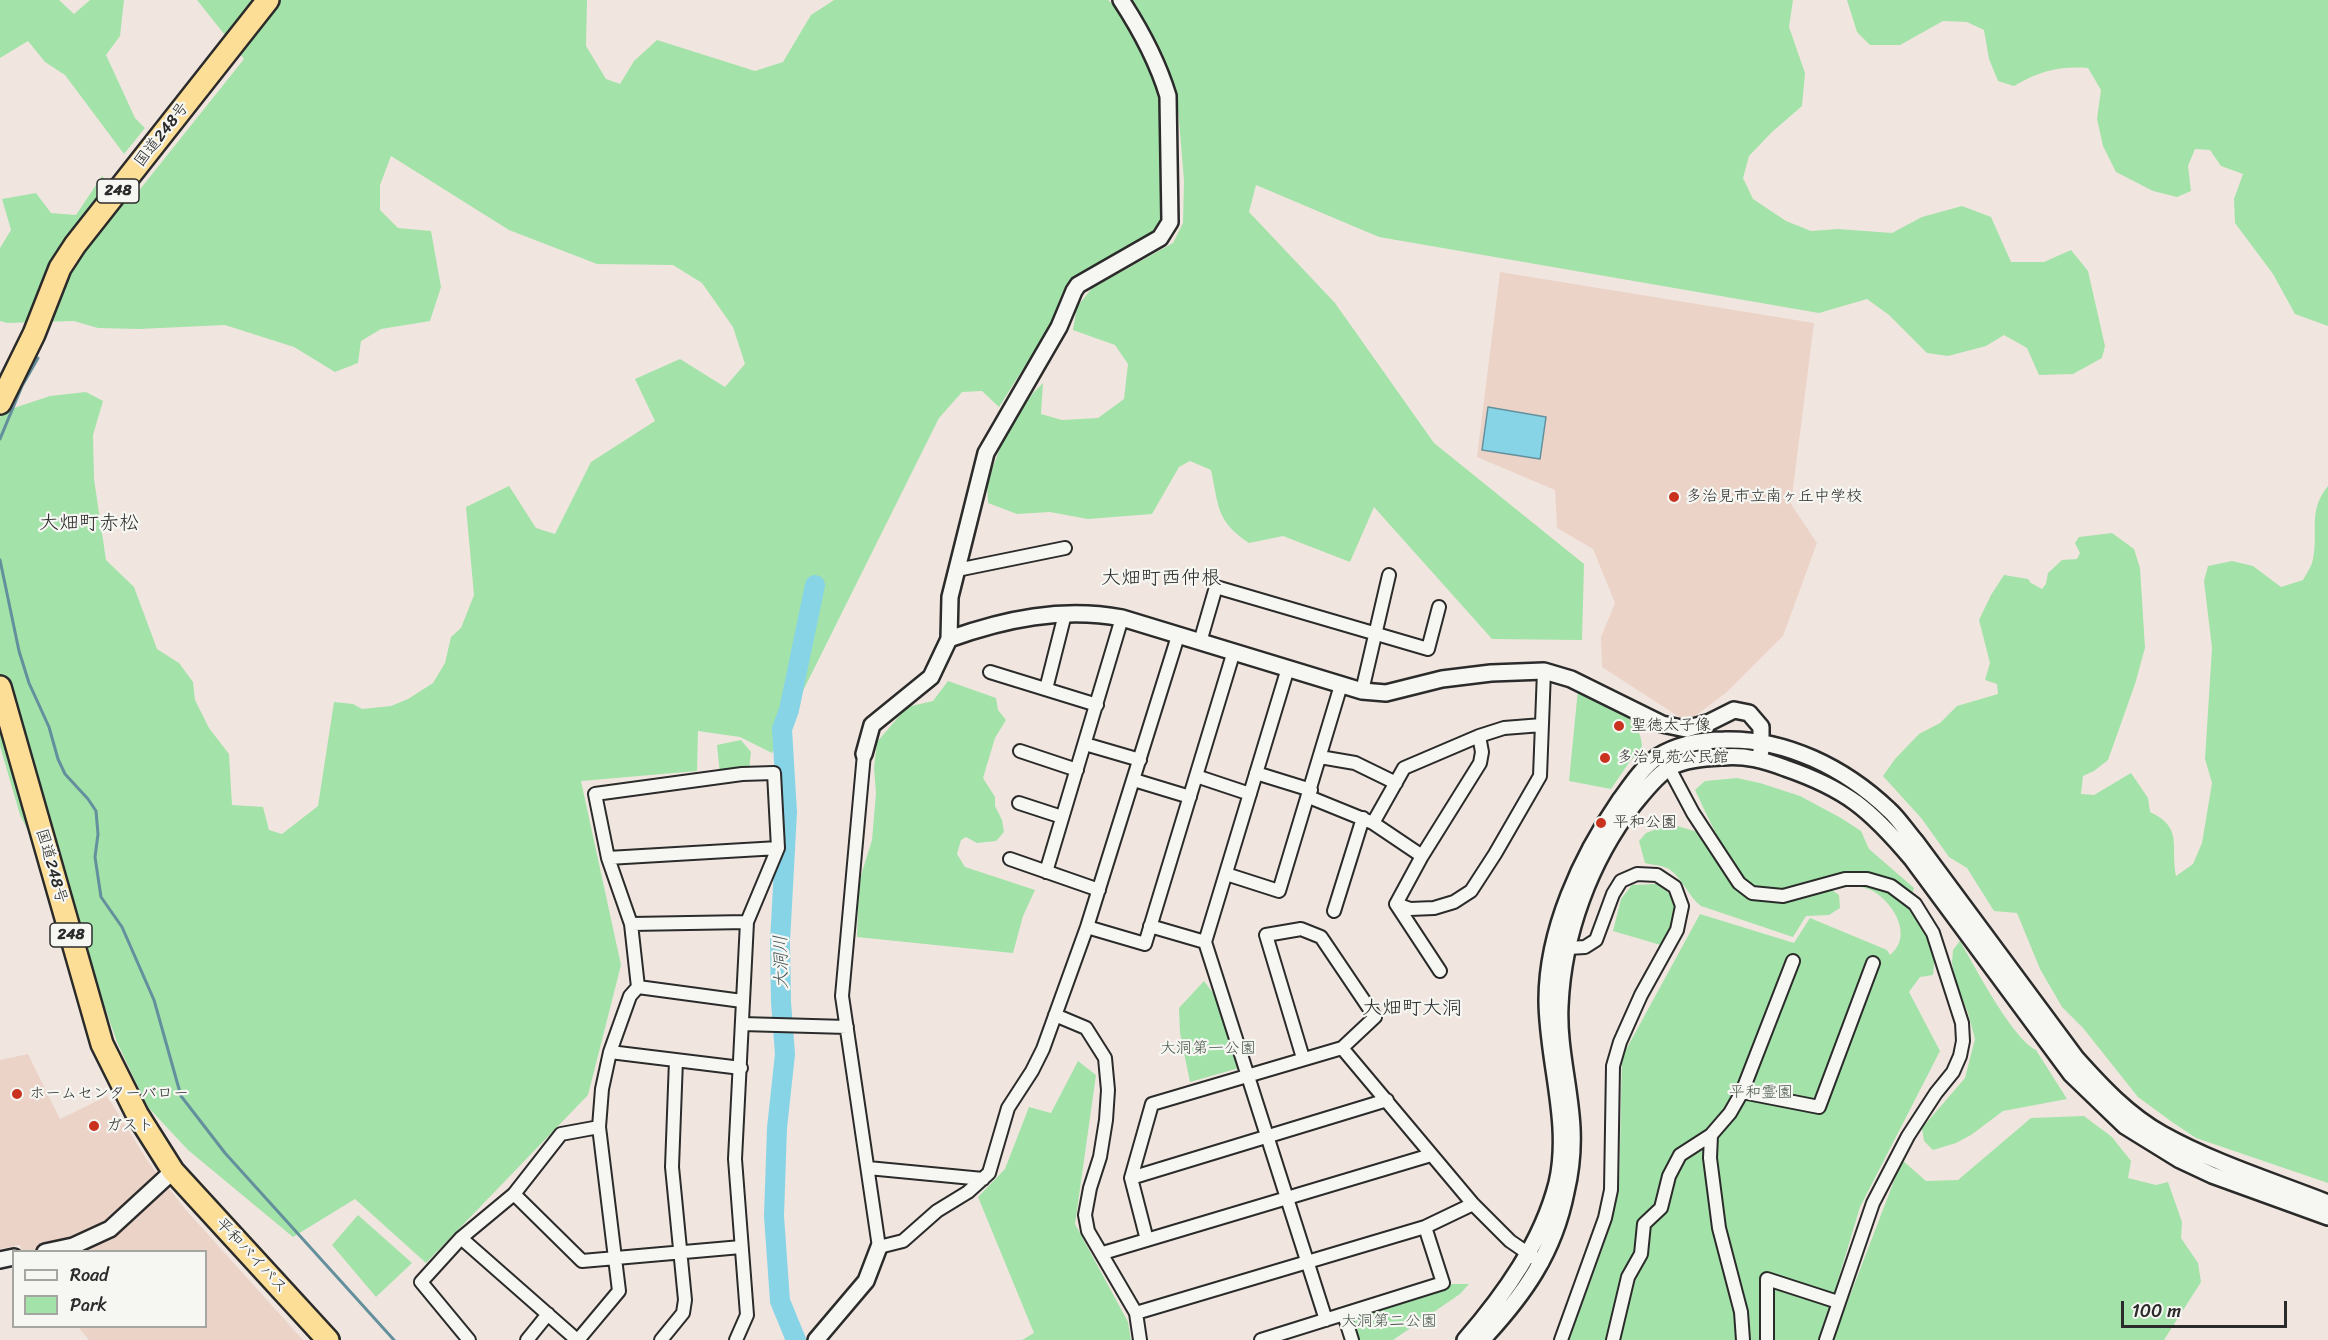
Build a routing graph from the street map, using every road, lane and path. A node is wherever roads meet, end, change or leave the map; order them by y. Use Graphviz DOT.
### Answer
graph roads {
  1 [pos="268,0"];
  2 [pos="1121,0"];
  3 [pos="0,403"];
  4 [pos="1065,548"];
  5 [pos="957,570"];
  6 [pos="1389,574"];
  7 [pos="1439,607"];
  8 [pos="1065,614"];
  9 [pos="1122,618"];
  10 [pos="1376,634"];
  11 [pos="1178,636"];
  12 [pos="949,639"];
  13 [pos="1200,642"];
  14 [pos="1234,651"];
  15 [pos="1288,668"];
  16 [pos="1544,671"];
  17 [pos="990,672"];
  18 [pos="1341,685"];
  19 [pos="0,687"];
  20 [pos="1046,689"];
  21 [pos="1362,691"];
  22 [pos="1097,705"];
  23 [pos="1542,725"];
  24 [pos="1479,736"];
  25 [pos="1761,742"];
  26 [pos="1085,744"];
  27 [pos="1020,751"];
  28 [pos="864,754"];
  29 [pos="1320,756"];
  30 [pos="1761,759"];
  31 [pos="1140,760"];
  32 [pos="1669,768"];
  33 [pos="1077,770"];
  34 [pos="1256,773"];
  35 [pos="1196,776"];
  36 [pos="1134,780"];
  37 [pos="1396,783"];
  38 [pos="1250,794"];
  39 [pos="1310,794"];
  40 [pos="1190,797"];
  41 [pos="1019,803"];
  42 [pos="1062,817"];
  43 [pos="1368,821"];
  44 [pos="778,848"];
  45 [pos="1422,856"];
  46 [pos="608,858"];
  47 [pos="1010,859"];
  48 [pos="1046,872"];
  49 [pos="1226,874"];
  50 [pos="1099,890"];
  51 [pos="1396,904"];
  52 [pos="1334,911"];
  53 [pos="747,922"];
  54 [pos="631,924"];
  55 [pos="1150,926"];
  56 [pos="1087,927"];
  57 [pos="1205,942"];
  58 [pos="1568,948"];
  59 [pos="1793,962"];
  60 [pos="1872,963"];
  61 [pos="1440,971"];
  62 [pos="638,987"];
  63 [pos="742,1001"];
  64 [pos="1055,1015"];
  65 [pos="742,1024"];
  66 [pos="847,1027"];
  67 [pos="1342,1048"];
  68 [pos="610,1052"];
  69 [pos="1303,1058"];
  70 [pos="676,1060"];
  71 [pos="741,1068"];
  72 [pos="1248,1074"];
  73 [pos="1742,1092"];
  74 [pos="1387,1100"];
  75 [pos="599,1126"];
  76 [pos="1711,1135"];
  77 [pos="1268,1136"];
  78 [pos="1431,1155"];
  79 [pos="868,1168"];
  80 [pos="173,1171"];
  81 [pos="1131,1178"];
  82 [pos="983,1179"];
  83 [pos="514,1194"];
  84 [pos="1286,1199"];
  85 [pos="2328,1203"];
  86 [pos="1473,1204"];
  87 [pos="2328,1217"];
  88 [pos="1425,1227"];
  89 [pos="461,1238"];
  90 [pos="1148,1240"];
  91 [pos="741,1247"];
  92 [pos="879,1247"];
  93 [pos="51,1250"];
  94 [pos="680,1252"];
  95 [pos="1103,1253"];
  96 [pos="1528,1253"];
  97 [pos="615,1259"];
  98 [pos="1542,1263"];
  99 [pos="1307,1264"];
  100 [pos="1838,1302"];
  101 [pos="1136,1313"];
  102 [pos="548,1314"];
  103 [pos="1344,1315"];
  104 [pos="1326,1320"];
  105 [pos="665,1338"];
  106 [pos="328,1340"];
  107 [pos="469,1340"];
  108 [pos="527,1340"];
  109 [pos="578,1340"];
  110 [pos="736,1340"];
  111 [pos="816,1340"];
  112 [pos="1140,1340"];
  113 [pos="1261,1340"];
  114 [pos="1352,1340"];
  115 [pos="1465,1340"];
  116 [pos="1482,1340"];
  117 [pos="1561,1340"];
  118 [pos="1613,1340"];
  119 [pos="1743,1340"];
  120 [pos="1767,1340"];
  121 [pos="1826,1340"];
  1 -- 3 [label="highway, 国道248号 / 248"];
  2 -- 5 [label="street"];
  4 -- 5 [label="street"];
  5 -- 12 [label="street"];
  6 -- 10 [label="street"];
  7 -- 10 [label="street"];
  8 -- 9 [label="street"];
  8 -- 12 [label="street"];
  8 -- 20 [label="street"];
  9 -- 11 [label="street"];
  9 -- 22 [label="street"];
  10 -- 13 [label="street"];
  10 -- 21 [label="street"];
  11 -- 13 [label="street"];
  11 -- 31 [label="street"];
  12 -- 28 [label="street"];
  13 -- 14 [label="street"];
  14 -- 15 [label="street"];
  14 -- 35 [label="street"];
  15 -- 18 [label="street"];
  15 -- 34 [label="street"];
  16 -- 21 [label="street"];
  16 -- 23 [label="street"];
  16 -- 25 [label="street"];
  17 -- 20 [label="street"];
  18 -- 21 [label="street"];
  18 -- 29 [label="street"];
  19 -- 80 [label="highway, 国道248号 / 248"];
  20 -- 22 [label="street"];
  22 -- 26 [label="street"];
  23 -- 24 [label="street"];
  23 -- 51 [label="street"];
  24 -- 37 [label="street"];
  24 -- 45 [label="street"];
  25 -- 30 [label="street"];
  25 -- 85 [label="street"];
  25 -- 96 [label="street"];
  26 -- 31 [label="street"];
  26 -- 33 [label="street"];
  27 -- 33 [label="street"];
  28 -- 66 [label="street"];
  29 -- 37 [label="street"];
  29 -- 39 [label="street"];
  30 -- 32 [label="street"];
  30 -- 87 [label="street"];
  31 -- 36 [label="street"];
  32 -- 58 [label="street"];
  32 -- 100 [label="street"];
  33 -- 42 [label="street"];
  34 -- 38 [label="street"];
  34 -- 39 [label="street"];
  35 -- 38 [label="street"];
  35 -- 40 [label="street"];
  36 -- 40 [label="street"];
  36 -- 50 [label="street"];
  37 -- 43 [label="street"];
  38 -- 49 [label="street"];
  39 -- 43 [label="street"];
  39 -- 49 [label="street"];
  40 -- 55 [label="street"];
  41 -- 42 [label="street"];
  42 -- 48 [label="street"];
  43 -- 45 [label="street"];
  43 -- 52 [label="street"];
  44 -- 46 [label="street"];
  44 -- 46 [label="street"];
  44 -- 53 [label="street"];
  45 -- 51 [label="street"];
  46 -- 54 [label="street"];
  47 -- 48 [label="street"];
  48 -- 50 [label="street"];
  49 -- 57 [label="street"];
  50 -- 56 [label="street"];
  51 -- 61 [label="street"];
  53 -- 54 [label="street"];
  53 -- 63 [label="street"];
  54 -- 62 [label="street"];
  55 -- 56 [label="street"];
  55 -- 57 [label="street"];
  56 -- 64 [label="street"];
  57 -- 72 [label="street"];
  58 -- 98 [label="street"];
  58 -- 117 [label="street"];
  59 -- 73 [label="street"];
  60 -- 73 [label="street"];
  62 -- 63 [label="street"];
  62 -- 68 [label="street"];
  63 -- 65 [label="street"];
  64 -- 82 [label="street"];
  64 -- 95 [label="street"];
  65 -- 66 [label="street"];
  65 -- 71 [label="street"];
  66 -- 79 [label="street"];
  67 -- 69 [label="street"];
  67 -- 69 [label="street"];
  67 -- 74 [label="street"];
  68 -- 70 [label="street"];
  68 -- 75 [label="street"];
  69 -- 72 [label="street"];
  70 -- 71 [label="street"];
  70 -- 94 [label="street"];
  71 -- 91 [label="street"];
  72 -- 77 [label="street"];
  72 -- 81 [label="street"];
  73 -- 76 [label="street"];
  74 -- 77 [label="street"];
  74 -- 78 [label="street"];
  75 -- 83 [label="street"];
  75 -- 97 [label="street"];
  76 -- 118 [label="street"];
  76 -- 119 [label="street"];
  77 -- 81 [label="street"];
  77 -- 84 [label="street"];
  78 -- 84 [label="street"];
  78 -- 86 [label="street"];
  79 -- 82 [label="street"];
  79 -- 92 [label="street"];
  80 -- 93 [label="street"];
  80 -- 106 [label="highway, 平和バイパス / 248"];
  81 -- 90 [label="street"];
  82 -- 92 [label="street"];
  83 -- 89 [label="street"];
  83 -- 97 [label="street"];
  84 -- 90 [label="street"];
  84 -- 99 [label="street"];
  86 -- 88 [label="street"];
  86 -- 96 [label="street"];
  88 -- 99 [label="street"];
  88 -- 103 [label="street"];
  89 -- 102 [label="street"];
  89 -- 107 [label="street"];
  90 -- 95 [label="street"];
  91 -- 94 [label="street"];
  91 -- 110 [label="street"];
  92 -- 111 [label="street"];
  94 -- 97 [label="street"];
  94 -- 105 [label="street"];
  95 -- 101 [label="street"];
  96 -- 98 [label="street"];
  96 -- 115 [label="street"];
  97 -- 109 [label="street"];
  98 -- 116 [label="street"];
  99 -- 101 [label="street"];
  99 -- 104 [label="street"];
  100 -- 120 [label="street"];
  100 -- 121 [label="street"];
  101 -- 112 [label="street"];
  102 -- 108 [label="street"];
  102 -- 109 [label="street"];
  103 -- 104 [label="street"];
  103 -- 114 [label="street"];
  104 -- 113 [label="street"];
}
